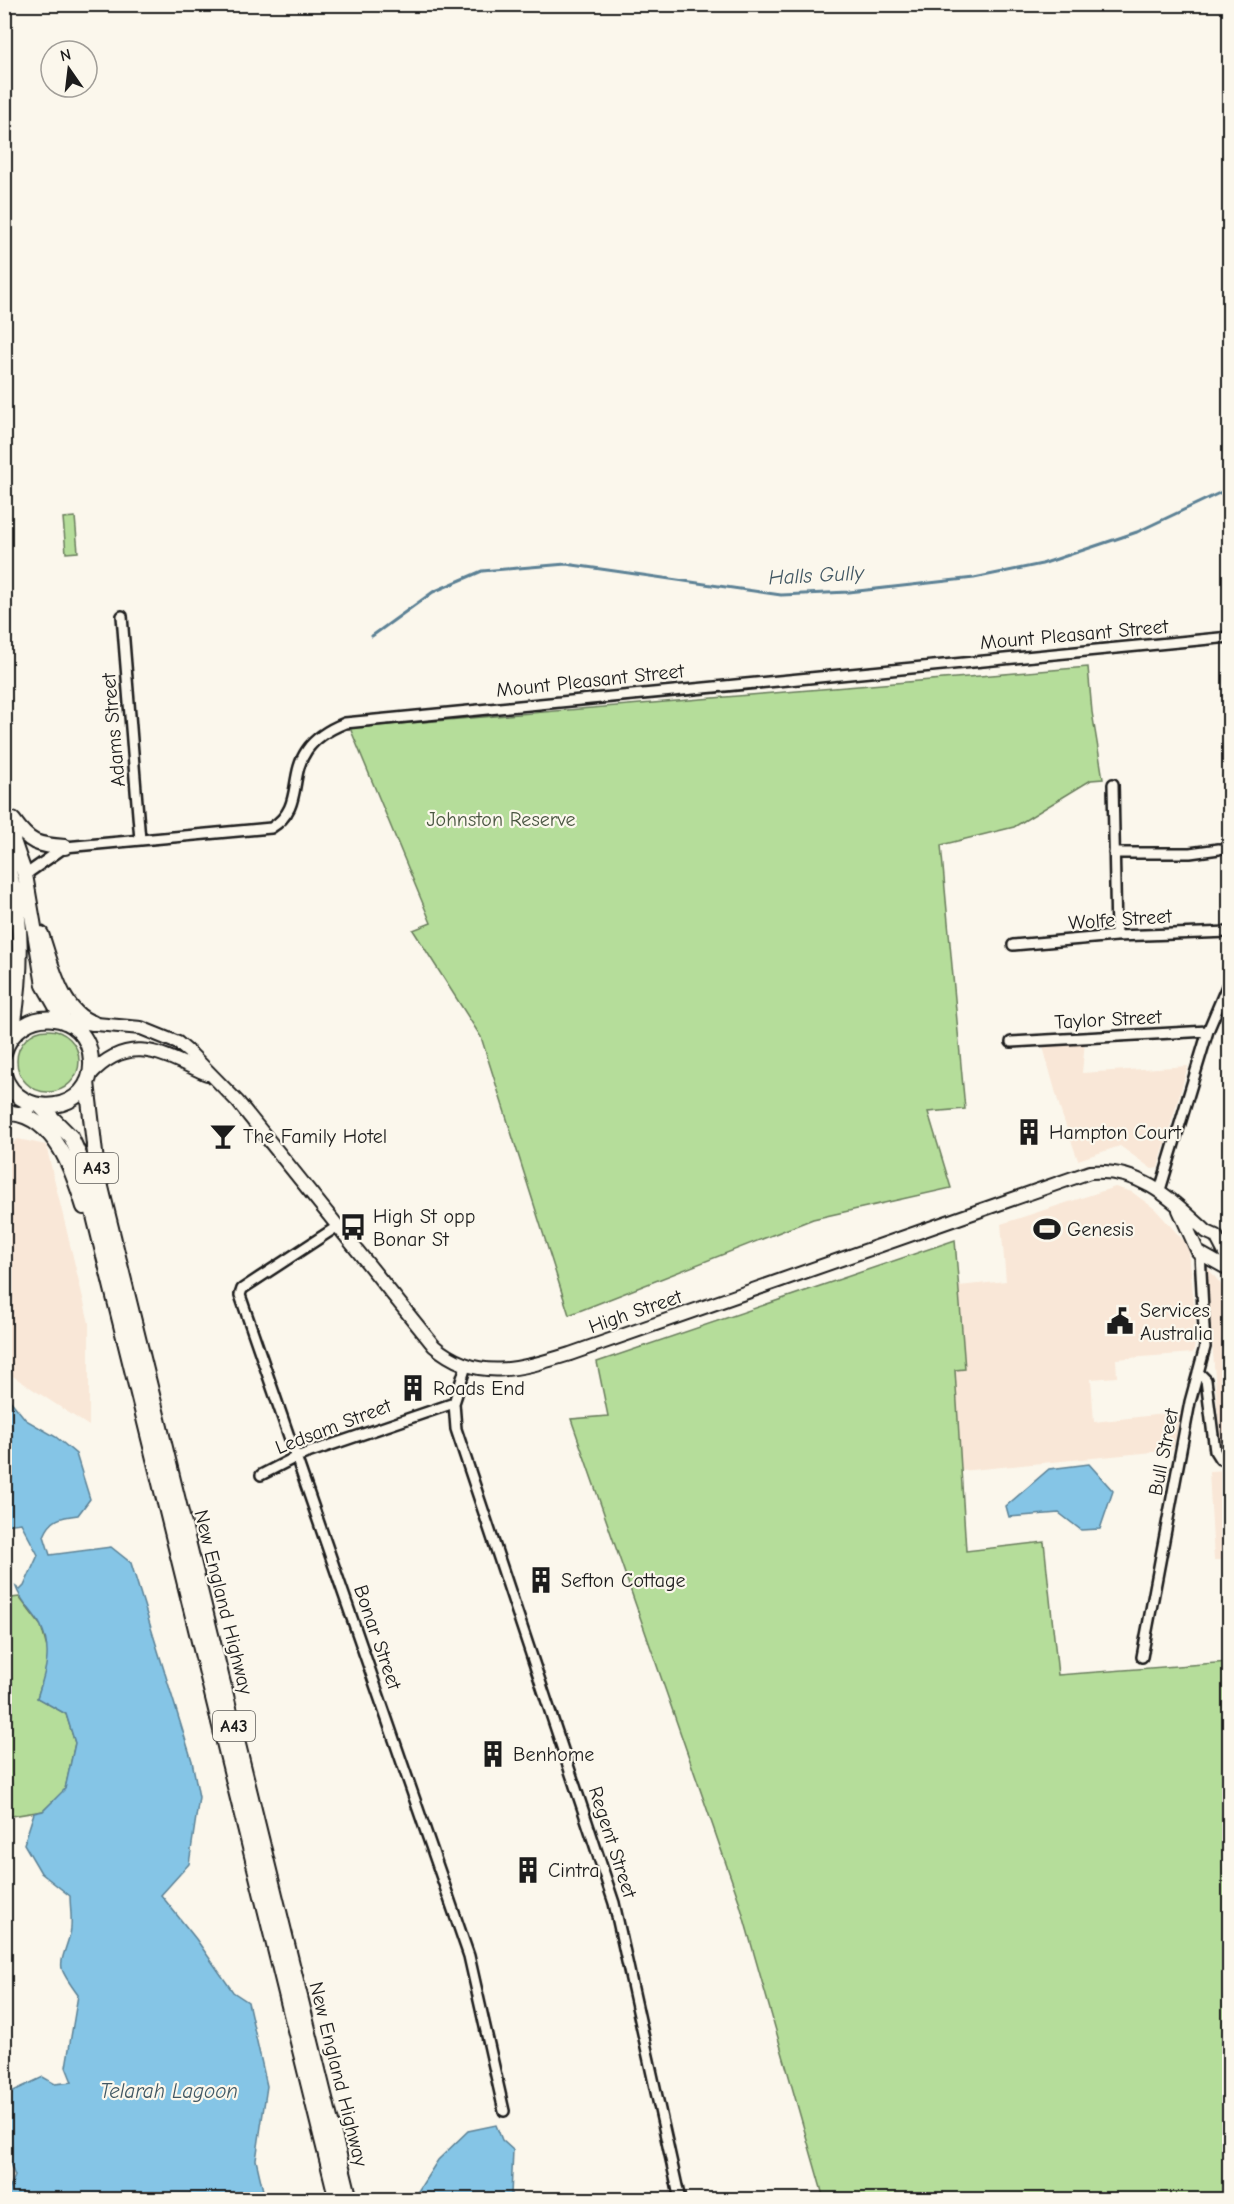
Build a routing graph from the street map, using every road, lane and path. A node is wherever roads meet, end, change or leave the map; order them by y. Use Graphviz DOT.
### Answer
graph roads {
  1 [pos="122,616"];
  2 [pos="1230,638"];
  3 [pos="1113,784"];
  4 [pos="4,809"];
  5 [pos="4,815"];
  6 [pos="140,840"];
  7 [pos="65,847"];
  8 [pos="1219,849"];
  9 [pos="1114,853"];
  10 [pos="4,856"];
  11 [pos="25,875"];
  12 [pos="29,901"];
  13 [pos="1230,932"];
  14 [pos="1116,936"];
  15 [pos="1013,945"];
  16 [pos="1230,979"];
  17 [pos="67,1023"];
  18 [pos="93,1023"];
  19 [pos="1208,1031"];
  20 [pos="7,1042"];
  21 [pos="1011,1042"];
  22 [pos="211,1076"];
  23 [pos="5,1079"];
  24 [pos="89,1079"];
  25 [pos="38,1106"];
  26 [pos="8,1115"];
  27 [pos="1160,1190"];
  28 [pos="1176,1203"];
  29 [pos="338,1226"];
  30 [pos="1207,1232"];
  31 [pos="1220,1246"];
  32 [pos="1201,1252"];
  33 [pos="105,1256"];
  34 [pos="1230,1263"];
  35 [pos="1230,1270"];
  36 [pos="466,1366"];
  37 [pos="1198,1372"];
  38 [pos="454,1403"];
  39 [pos="296,1456"];
  40 [pos="1230,1461"];
  41 [pos="261,1475"];
  42 [pos="1142,1657"];
  43 [pos="504,2111"];
  44 [pos="337,2199"];
  45 [pos="350,2199"];
  46 [pos="680,2199"];
  1 -- 6 [label="street, Adams Street"];
  2 -- 6 [label="street, Mount Pleasant Street"];
  3 -- 9 [label="street"];
  4 -- 7 [label="highway"];
  5 -- 11 [label="highway, A43"];
  6 -- 7 [label="street, Mount Pleasant Street"];
  7 -- 11 [label="street, Mount Pleasant Street"];
  8 -- 9 [label="street"];
  9 -- 14 [label="street"];
  10 -- 20 [label="highway"];
  11 -- 12 [label="highway, A43"];
  12 -- 17 [label="highway, A43"];
  12 -- 18 [label="highway"];
  13 -- 14 [label="street, Wolfe Street"];
  14 -- 15 [label="street, Wolfe Street"];
  16 -- 19 [label="street"];
  17 -- 18 [label="main road, High Street"];
  17 -- 20 [label="highway"];
  17 -- 24 [label="highway, A43"];
  18 -- 22 [label="main road, High Street"];
  19 -- 21 [label="street, Taylor Street"];
  19 -- 27 [label="street"];
  22 -- 24 [label="main road, High Street"];
  22 -- 29 [label="main road, High Street"];
  23 -- 25 [label="highway, A43"];
  24 -- 25 [label="highway"];
  24 -- 45 [label="highway, New England Highway / A43"];
  25 -- 26 [label="street"];
  25 -- 33 [label="highway, New England Highway / A43"];
  26 -- 33 [label="highway"];
  27 -- 28 [label="main road, High Street"];
  27 -- 36 [label="main road, High Street"];
  28 -- 30 [label="main road, High Street"];
  28 -- 32 [label="main road, High Street"];
  29 -- 36 [label="main road, High Street"];
  29 -- 39 [label="street, Bonar Street"];
  30 -- 31 [label="main road"];
  30 -- 32 [label="main road"];
  31 -- 32 [label="main road"];
  31 -- 34 [label="main road"];
  32 -- 35 [label="main road"];
  32 -- 37 [label="street, Bull Street"];
  33 -- 44 [label="highway, New England Highway / A43"];
  36 -- 38 [label="street, Regent Street"];
  37 -- 40 [label="street"];
  37 -- 42 [label="street, Bull Street"];
  38 -- 39 [label="street, Ledsam Street"];
  38 -- 46 [label="street, Regent Street"];
  39 -- 41 [label="street, Ledsam Street"];
  39 -- 43 [label="street, Bonar Street"];
}
